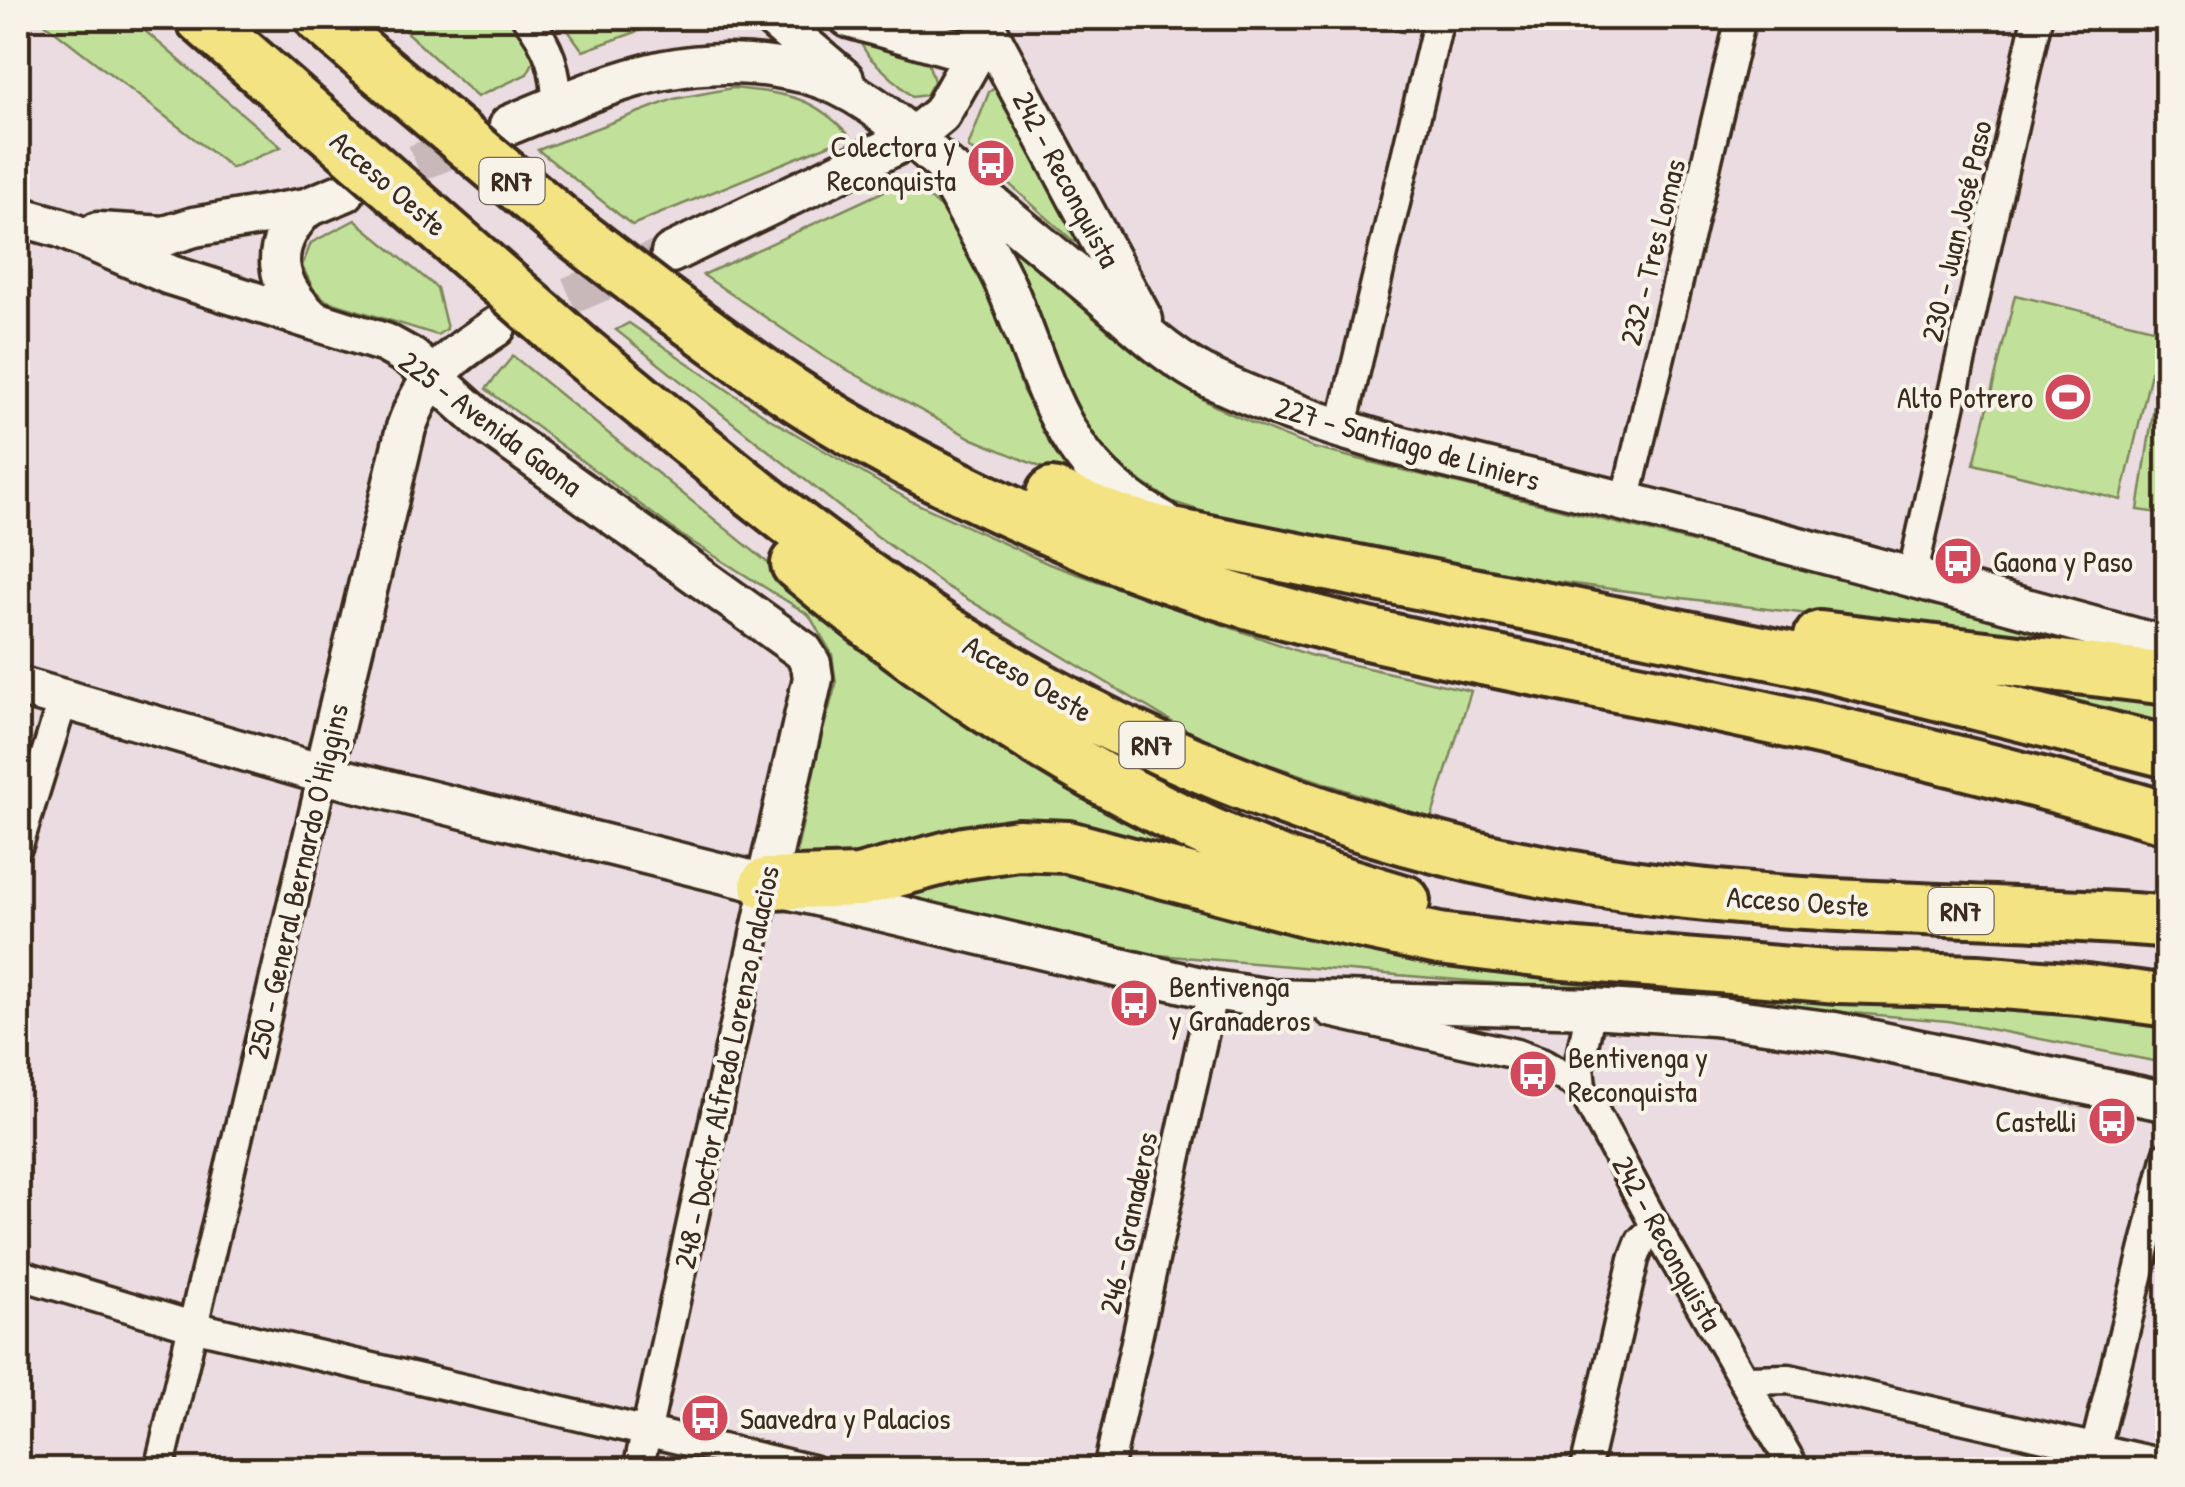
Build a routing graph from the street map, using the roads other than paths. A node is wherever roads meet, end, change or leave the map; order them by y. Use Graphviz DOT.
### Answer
graph roads {
  1 [pos="201,18"];
  2 [pos="322,18"];
  3 [pos="527,18"];
  4 [pos="772,18"];
  5 [pos="849,18"];
  6 [pos="1439,18"];
  7 [pos="1742,18"];
  8 [pos="2037,18"];
  9 [pos="982,36"];
  10 [pos="868,100"];
  11 [pos="557,105"];
  12 [pos="508,125"];
  13 [pos="925,148"];
  14 [pos="346,192"];
  15 [pos="306,208"];
  16 [pos="18,216"];
  17 [pos="60,228"];
  18 [pos="665,275"];
  19 [pos="314,321"];
  20 [pos="496,327"];
  21 [pos="1154,340"];
  22 [pos="724,345"];
  23 [pos="433,376"];
  24 [pos="636,396"];
  25 [pos="1340,430"];
  26 [pos="1625,502"];
  27 [pos="1206,542"];
  28 [pos="1912,577"];
  29 [pos="1459,592"];
  30 [pos="2168,646"];
  31 [pos="811,664"];
  32 [pos="2168,680"];
  33 [pos="18,686"];
  34 [pos="63,700"];
  35 [pos="2168,752"];
  36 [pos="323,774"];
  37 [pos="2168,818"];
  38 [pos="18,846"];
  39 [pos="766,884"];
  40 [pos="2168,922"];
  41 [pos="1666,960"];
  42 [pos="1213,990"];
  43 [pos="1271,999"];
  44 [pos="2163,1001"];
  45 [pos="1591,1008"];
  46 [pos="1581,1087"];
  47 [pos="2168,1102"];
  48 [pos="2168,1155"];
  49 [pos="1656,1227"];
  50 [pos="18,1274"];
  51 [pos="192,1326"];
  52 [pos="1745,1380"];
  53 [pos="646,1430"];
  54 [pos="2092,1459"];
  55 [pos="2168,1465"];
  56 [pos="159,1470"];
  57 [pos="638,1470"];
  58 [pos="812,1470"];
  59 [pos="1108,1470"];
  60 [pos="1584,1470"];
  61 [pos="1795,1470"];
  1 -- 24 [label="highway, Acceso Oeste / RN7, bridge"];
  2 -- 18 [label="highway, RN7, bridge"];
  3 -- 11 [label="street"];
  4 -- 10 [label="main road"];
  5 -- 9 [label="main road"];
  6 -- 25 [label="street"];
  7 -- 26 [label="street, 232 - Tres Lomas"];
  8 -- 28 [label="street, 230 - Juan José Paso"];
  9 -- 13 [label="main road"];
  9 -- 21 [label="main road, 242 - Reconquista"];
  10 -- 11 [label="main road, 227 - Santiago de Liniers"];
  10 -- 13 [label="main road, 227 - Santiago de Liniers"];
  11 -- 12 [label="main road, 227 - Santiago de Liniers"];
  13 -- 18 [label="main road"];
  13 -- 21 [label="main road, 227 - Santiago de Liniers"];
  13 -- 27 [label="main road"];
  14 -- 15 [label="main road"];
  15 -- 17 [label="main road"];
  15 -- 19 [label="main road"];
  16 -- 17 [label="main road, 225 - Avenida Gaona"];
  17 -- 19 [label="main road, 225 - Avenida Gaona"];
  18 -- 22 [label="highway, RN7"];
  19 -- 23 [label="main road, 225 - Avenida Gaona"];
  20 -- 23 [label="main road, 250 - General Bernardo O'Higgins"];
  21 -- 25 [label="main road, 227 - Santiago de Liniers"];
  22 -- 27 [label="highway"];
  22 -- 37 [label="highway, RN7"];
  23 -- 31 [label="main road, 225 - Avenida Gaona"];
  23 -- 36 [label="main road, 250 - General Bernardo O'Higgins"];
  24 -- 40 [label="highway, Acceso Oeste / RN7"];
  24 -- 41 [label="highway"];
  25 -- 26 [label="main road, 227 - Santiago de Liniers"];
  26 -- 28 [label="main road, 227 - Santiago de Liniers"];
  27 -- 29 [label="highway"];
  28 -- 30 [label="main road, 227 - Santiago de Liniers"];
  29 -- 32 [label="highway"];
  29 -- 35 [label="highway"];
  31 -- 39 [label="main road, 248 - Doctor Alfredo Lorenzo Palacios"];
  33 -- 34 [label="main road"];
  34 -- 36 [label="main road"];
  34 -- 38 [label="street"];
  36 -- 39 [label="main road"];
  36 -- 51 [label="street, 250 - General Bernardo O'Higgins"];
  39 -- 41 [label="highway"];
  39 -- 42 [label="main road"];
  39 -- 53 [label="street, 248 - Doctor Alfredo Lorenzo Palacios"];
  41 -- 44 [label="highway"];
  42 -- 43 [label="main road"];
  42 -- 59 [label="street, 246 - Granaderos"];
  43 -- 45 [label="main road"];
  43 -- 46 [label="street"];
  45 -- 46 [label="street"];
  45 -- 47 [label="main road"];
  46 -- 49 [label="street, 242 - Reconquista"];
  48 -- 54 [label="street"];
  49 -- 52 [label="street, 242 - Reconquista"];
  49 -- 60 [label="street"];
  50 -- 51 [label="street"];
  51 -- 53 [label="street"];
  51 -- 56 [label="street, 250 - General Bernardo O'Higgins"];
  52 -- 54 [label="street"];
  52 -- 61 [label="street, 242 - Reconquista"];
  53 -- 57 [label="street, 248 - Doctor Alfredo Lorenzo Palacios"];
  53 -- 58 [label="street"];
  54 -- 55 [label="street"];
}
